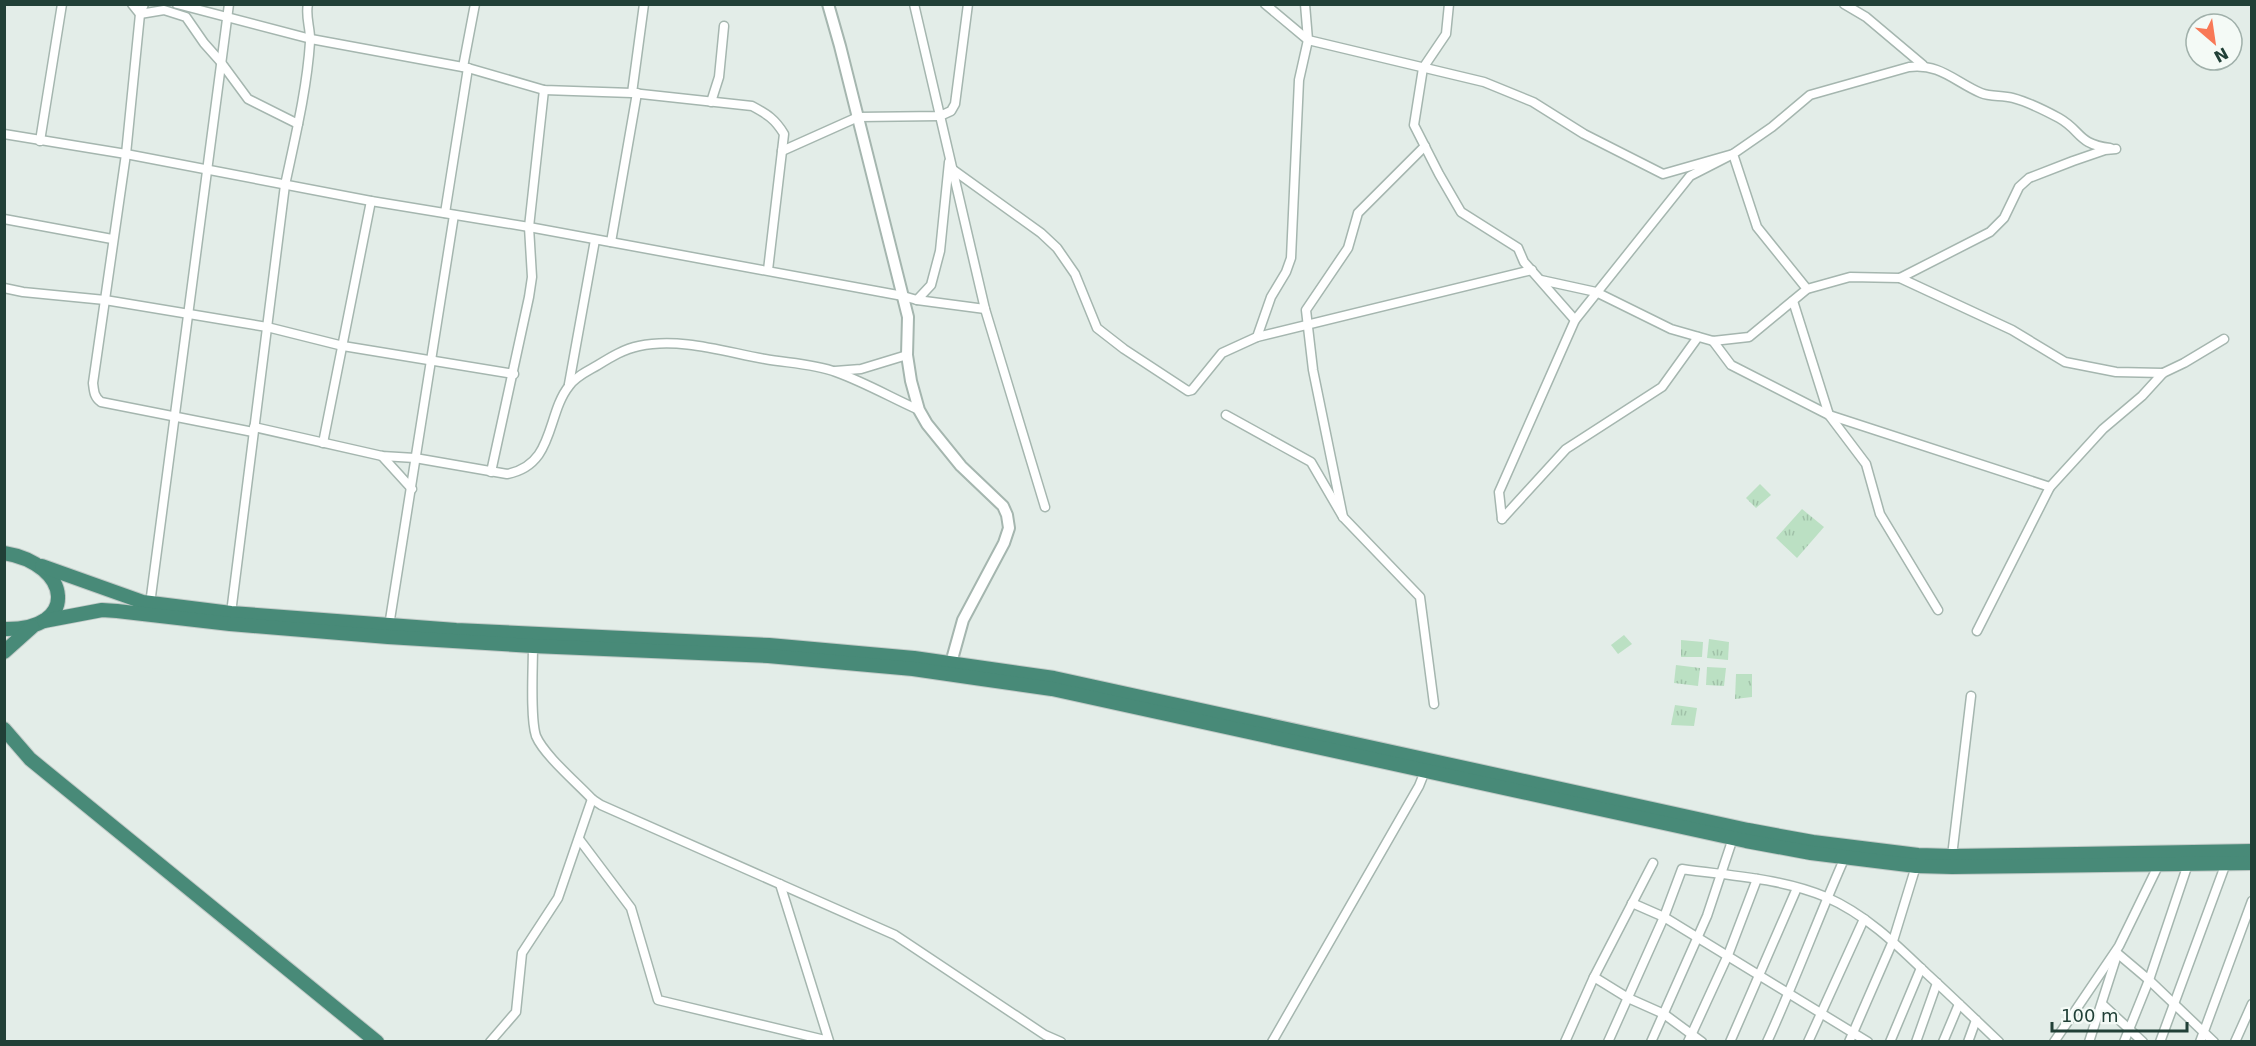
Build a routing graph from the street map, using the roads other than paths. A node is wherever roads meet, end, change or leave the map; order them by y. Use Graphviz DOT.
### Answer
graph roads {
  1 [pos="62,4"];
  2 [pos="132,4"];
  3 [pos="144,4"];
  4 [pos="177,4"];
  5 [pos="229,4"];
  6 [pos="308,4"];
  7 [pos="475,4"];
  8 [pos="644,4"];
  9 [pos="828,4"];
  10 [pos="914,4"];
  11 [pos="968,4"];
  12 [pos="1265,4"];
  13 [pos="1305,4"];
  14 [pos="1449,4"];
  15 [pos="1844,4"];
  16 [pos="1855,8"];
  17 [pos="140,14"];
  18 [pos="227,19"];
  19 [pos="724,26"];
  20 [pos="311,39"];
  21 [pos="1308,40"];
  22 [pos="220,61"];
  23 [pos="1923,65"];
  24 [pos="466,67"];
  25 [pos="1423,68"];
  26 [pos="544,90"];
  27 [pos="634,93"];
  28 [pos="711,102"];
  29 [pos="858,117"];
  30 [pos="940,117"];
  31 [pos="298,124"];
  32 [pos="4,134"];
  33 [pos="40,141"];
  34 [pos="1425,146"];
  35 [pos="782,151"];
  36 [pos="126,154"];
  37 [pos="1733,154"];
  38 [pos="951,166"];
  39 [pos="207,170"];
  40 [pos="285,185"];
  41 [pos="371,201"];
  42 [pos="449,214"];
  43 [pos="4,219"];
  44 [pos="529,227"];
  45 [pos="112,239"];
  46 [pos="595,240"];
  47 [pos="611,242"];
  48 [pos="768,270"];
  49 [pos="1532,270"];
  50 [pos="1900,278"];
  51 [pos="1541,280"];
  52 [pos="4,288"];
  53 [pos="1807,289"];
  54 [pos="1596,292"];
  55 [pos="903,296"];
  56 [pos="105,300"];
  57 [pos="917,300"];
  58 [pos="1793,301"];
  59 [pos="985,309"];
  60 [pos="188,315"];
  61 [pos="1575,320"];
  62 [pos="1308,325"];
  63 [pos="267,327"];
  64 [pos="1257,337"];
  65 [pos="1698,337"];
  66 [pos="2224,339"];
  67 [pos="1713,341"];
  68 [pos="343,346"];
  69 [pos="907,355"];
  70 [pos="430,360"];
  71 [pos="835,371"];
  72 [pos="514,374"];
  73 [pos="2163,374"];
  74 [pos="569,385"];
  75 [pos="919,410"];
  76 [pos="1226,415"];
  77 [pos="1829,415"];
  78 [pos="174,417"];
  79 [pos="253,430"];
  80 [pos="322,443"];
  81 [pos="382,456"];
  82 [pos="415,458"];
  83 [pos="492,472"];
  84 [pos="2050,486"];
  85 [pos="412,489"];
  86 [pos="1045,507"];
  87 [pos="1343,517"];
  88 [pos="4,553"];
  89 [pos="42,566"];
  90 [pos="150,604"];
  91 [pos="1938,610"];
  92 [pos="231,613"];
  93 [pos="38,624"];
  94 [pos="389,626"];
  95 [pos="4,629"];
  96 [pos="1977,631"];
  97 [pos="532,646"];
  98 [pos="4,652"];
  99 [pos="951,663"];
  100 [pos="1971,696"];
  101 [pos="1434,704"];
  102 [pos="4,729"];
  103 [pos="1425,771"];
  104 [pos="592,799"];
  105 [pos="579,838"];
  106 [pos="1733,838"];
  107 [pos="2252,851"];
  108 [pos="1952,856"];
  109 [pos="1845,857"];
  110 [pos="1653,863"];
  111 [pos="2226,863"];
  112 [pos="2252,863"];
  113 [pos="2159,864"];
  114 [pos="2188,864"];
  115 [pos="1917,866"];
  116 [pos="1721,875"];
  117 [pos="1757,879"];
  118 [pos="780,884"];
  119 [pos="1797,888"];
  120 [pos="1827,898"];
  121 [pos="2252,901"];
  122 [pos="1632,903"];
  123 [pos="1664,917"];
  124 [pos="1864,919"];
  125 [pos="1698,937"];
  126 [pos="1893,941"];
  127 [pos="2118,950"];
  128 [pos="1728,955"];
  129 [pos="1921,968"];
  130 [pos="1759,974"];
  131 [pos="1594,977"];
  132 [pos="2149,980"];
  133 [pos="1937,983"];
  134 [pos="1790,993"];
  135 [pos="1628,998"];
  136 [pos="1959,1004"];
  137 [pos="2102,1004"];
  138 [pos="2175,1004"];
  139 [pos="2252,1004"];
  140 [pos="1820,1013"];
  141 [pos="1664,1014"];
  142 [pos="1976,1020"];
  143 [pos="2129,1029"];
  144 [pos="1853,1032"];
  145 [pos="2201,1037"];
  146 [pos="1690,1038"];
  147 [pos="1049,1039"];
  148 [pos="1892,1040"];
  149 [pos="1994,1040"];
  150 [pos="377,1041"];
  151 [pos="490,1041"];
  152 [pos="829,1041"];
  153 [pos="1061,1041"];
  154 [pos="1272,1041"];
  155 [pos="1565,1041"];
  156 [pos="1608,1041"];
  157 [pos="1651,1041"];
  158 [pos="1702,1041"];
  159 [pos="1730,1041"];
  160 [pos="1767,1041"];
  161 [pos="1808,1041"];
  162 [pos="1849,1041"];
  163 [pos="1868,1041"];
  164 [pos="1916,1041"];
  165 [pos="1943,1041"];
  166 [pos="1968,1041"];
  167 [pos="2054,1041"];
  168 [pos="2089,1041"];
  169 [pos="2124,1041"];
  170 [pos="2142,1041"];
  171 [pos="2160,1041"];
  172 [pos="2214,1041"];
  173 [pos="2235,1041"];
  1 -- 33 [label="street"];
  2 -- 17 [label="street"];
  3 -- 17 [label="street"];
  4 -- 18 [label="street"];
  5 -- 18 [label="street"];
  6 -- 20 [label="street"];
  7 -- 24 [label="street"];
  8 -- 27 [label="street"];
  9 -- 29 [label="street"];
  10 -- 30 [label="street"];
  11 -- 30 [label="street"];
  12 -- 21 [label="street"];
  13 -- 21 [label="street"];
  14 -- 25 [label="street"];
  15 -- 16 [label="street"];
  16 -- 23 [label="street"];
  17 -- 22 [label="street"];
  17 -- 36 [label="street"];
  18 -- 20 [label="street"];
  18 -- 22 [label="street"];
  19 -- 28 [label="street"];
  20 -- 24 [label="street"];
  20 -- 31 [label="street"];
  21 -- 25 [label="street"];
  21 -- 64 [label="street"];
  22 -- 31 [label="street"];
  22 -- 39 [label="street"];
  23 -- 37 [label="street"];
  23 -- 50 [label="street"];
  24 -- 26 [label="street"];
  24 -- 42 [label="street"];
  25 -- 34 [label="street"];
  25 -- 37 [label="street"];
  26 -- 27 [label="street"];
  26 -- 44 [label="street"];
  27 -- 28 [label="street"];
  27 -- 47 [label="street"];
  28 -- 35 [label="street"];
  29 -- 30 [label="street"];
  29 -- 35 [label="street"];
  29 -- 55 [label="street"];
  30 -- 38 [label="street"];
  31 -- 40 [label="street"];
  32 -- 33 [label="street"];
  33 -- 36 [label="street"];
  34 -- 49 [label="street"];
  34 -- 62 [label="street"];
  35 -- 48 [label="street"];
  36 -- 39 [label="street"];
  36 -- 45 [label="street"];
  37 -- 53 [label="street"];
  37 -- 54 [label="street"];
  38 -- 57 [label="street"];
  38 -- 59 [label="street"];
  38 -- 64 [label="street"];
  39 -- 40 [label="street"];
  39 -- 60 [label="street"];
  40 -- 41 [label="street"];
  40 -- 63 [label="street"];
  41 -- 42 [label="street"];
  41 -- 68 [label="street"];
  42 -- 44 [label="street"];
  42 -- 70 [label="street"];
  43 -- 45 [label="street"];
  44 -- 46 [label="street"];
  44 -- 72 [label="street"];
  45 -- 56 [label="street"];
  46 -- 47 [label="street"];
  46 -- 74 [label="street"];
  47 -- 48 [label="street"];
  48 -- 55 [label="street"];
  49 -- 51 [label="street"];
  49 -- 62 [label="street"];
  50 -- 53 [label="street"];
  50 -- 73 [label="street"];
  51 -- 54 [label="street"];
  51 -- 61 [label="street"];
  52 -- 56 [label="street"];
  53 -- 58 [label="street"];
  54 -- 61 [label="street"];
  54 -- 65 [label="street"];
  55 -- 57 [label="street"];
  55 -- 69 [label="street"];
  56 -- 60 [label="street"];
  56 -- 78 [label="street"];
  57 -- 59 [label="street"];
  58 -- 67 [label="street"];
  58 -- 77 [label="street"];
  59 -- 86 [label="street"];
  60 -- 63 [label="street"];
  60 -- 78 [label="street"];
  61 -- 65 [label="street"];
  62 -- 64 [label="street"];
  62 -- 87 [label="street"];
  63 -- 68 [label="street"];
  63 -- 79 [label="street"];
  65 -- 67 [label="street"];
  66 -- 73 [label="street"];
  67 -- 77 [label="street"];
  68 -- 70 [label="street"];
  68 -- 80 [label="street"];
  69 -- 71 [label="street"];
  69 -- 75 [label="street"];
  70 -- 72 [label="street"];
  70 -- 82 [label="street"];
  71 -- 74 [label="street"];
  71 -- 75 [label="street"];
  72 -- 83 [label="street"];
  73 -- 84 [label="street"];
  74 -- 83 [label="street"];
  75 -- 99 [label="street"];
  76 -- 87 [label="street"];
  77 -- 84 [label="street"];
  77 -- 91 [label="street"];
  78 -- 79 [label="street"];
  78 -- 90 [label="street"];
  79 -- 80 [label="street"];
  79 -- 92 [label="street"];
  80 -- 81 [label="street"];
  81 -- 82 [label="street"];
  81 -- 85 [label="street"];
  82 -- 83 [label="street"];
  82 -- 85 [label="street"];
  84 -- 96 [label="street"];
  85 -- 94 [label="street"];
  87 -- 101 [label="street"];
  88 -- 89 [label="highway"];
  89 -- 90 [label="highway"];
  89 -- 93 [label="highway"];
  90 -- 92 [label="highway"];
  92 -- 94 [label="highway"];
  93 -- 95 [label="highway"];
  93 -- 97 [label="highway"];
  93 -- 98 [label="highway"];
  94 -- 99 [label="highway"];
  97 -- 103 [label="highway"];
  97 -- 104 [label="street"];
  99 -- 108 [label="highway"];
  100 -- 108 [label="street"];
  102 -- 150 [label="highway"];
  103 -- 106 [label="highway"];
  103 -- 154 [label="street"];
  104 -- 105 [label="street"];
  104 -- 118 [label="street"];
  105 -- 151 [label="street"];
  105 -- 152 [label="street"];
  106 -- 109 [label="highway"];
  106 -- 116 [label="street"];
  107 -- 108 [label="highway"];
  109 -- 115 [label="highway"];
  109 -- 120 [label="street"];
  110 -- 122 [label="street"];
  111 -- 112 [label="highway"];
  111 -- 114 [label="highway"];
  111 -- 138 [label="street"];
  113 -- 114 [label="highway"];
  113 -- 115 [label="highway"];
  113 -- 127 [label="street"];
  114 -- 132 [label="street"];
  115 -- 126 [label="street"];
  116 -- 117 [label="street"];
  116 -- 123 [label="street"];
  116 -- 125 [label="street"];
  117 -- 119 [label="street"];
  117 -- 128 [label="street"];
  118 -- 147 [label="street"];
  118 -- 152 [label="street"];
  119 -- 120 [label="street"];
  119 -- 130 [label="street"];
  120 -- 124 [label="street"];
  120 -- 134 [label="street"];
  121 -- 145 [label="street"];
  122 -- 123 [label="street"];
  122 -- 131 [label="street"];
  123 -- 125 [label="street"];
  123 -- 135 [label="street"];
  124 -- 126 [label="street"];
  124 -- 140 [label="street"];
  125 -- 128 [label="street"];
  125 -- 141 [label="street"];
  126 -- 129 [label="street"];
  126 -- 144 [label="street"];
  127 -- 132 [label="street"];
  127 -- 137 [label="street"];
  127 -- 167 [label="street"];
  128 -- 130 [label="street"];
  128 -- 146 [label="street"];
  129 -- 133 [label="street"];
  129 -- 148 [label="street"];
  130 -- 134 [label="street"];
  130 -- 159 [label="street"];
  131 -- 135 [label="street"];
  131 -- 155 [label="street"];
  132 -- 138 [label="street"];
  132 -- 143 [label="street"];
  133 -- 136 [label="street"];
  133 -- 164 [label="street"];
  134 -- 140 [label="street"];
  134 -- 160 [label="street"];
  135 -- 141 [label="street"];
  135 -- 156 [label="street"];
  136 -- 142 [label="street"];
  136 -- 165 [label="street"];
  137 -- 143 [label="street"];
  137 -- 168 [label="street"];
  138 -- 145 [label="street"];
  138 -- 171 [label="street"];
  139 -- 173 [label="street"];
  140 -- 144 [label="street"];
  140 -- 161 [label="street"];
  141 -- 146 [label="street"];
  141 -- 157 [label="street"];
  142 -- 149 [label="street"];
  142 -- 166 [label="street"];
  143 -- 169 [label="street"];
  143 -- 170 [label="street"];
  144 -- 162 [label="street"];
  144 -- 163 [label="street"];
  145 -- 172 [label="street"];
  146 -- 158 [label="street"];
  147 -- 153 [label="street"];
}
